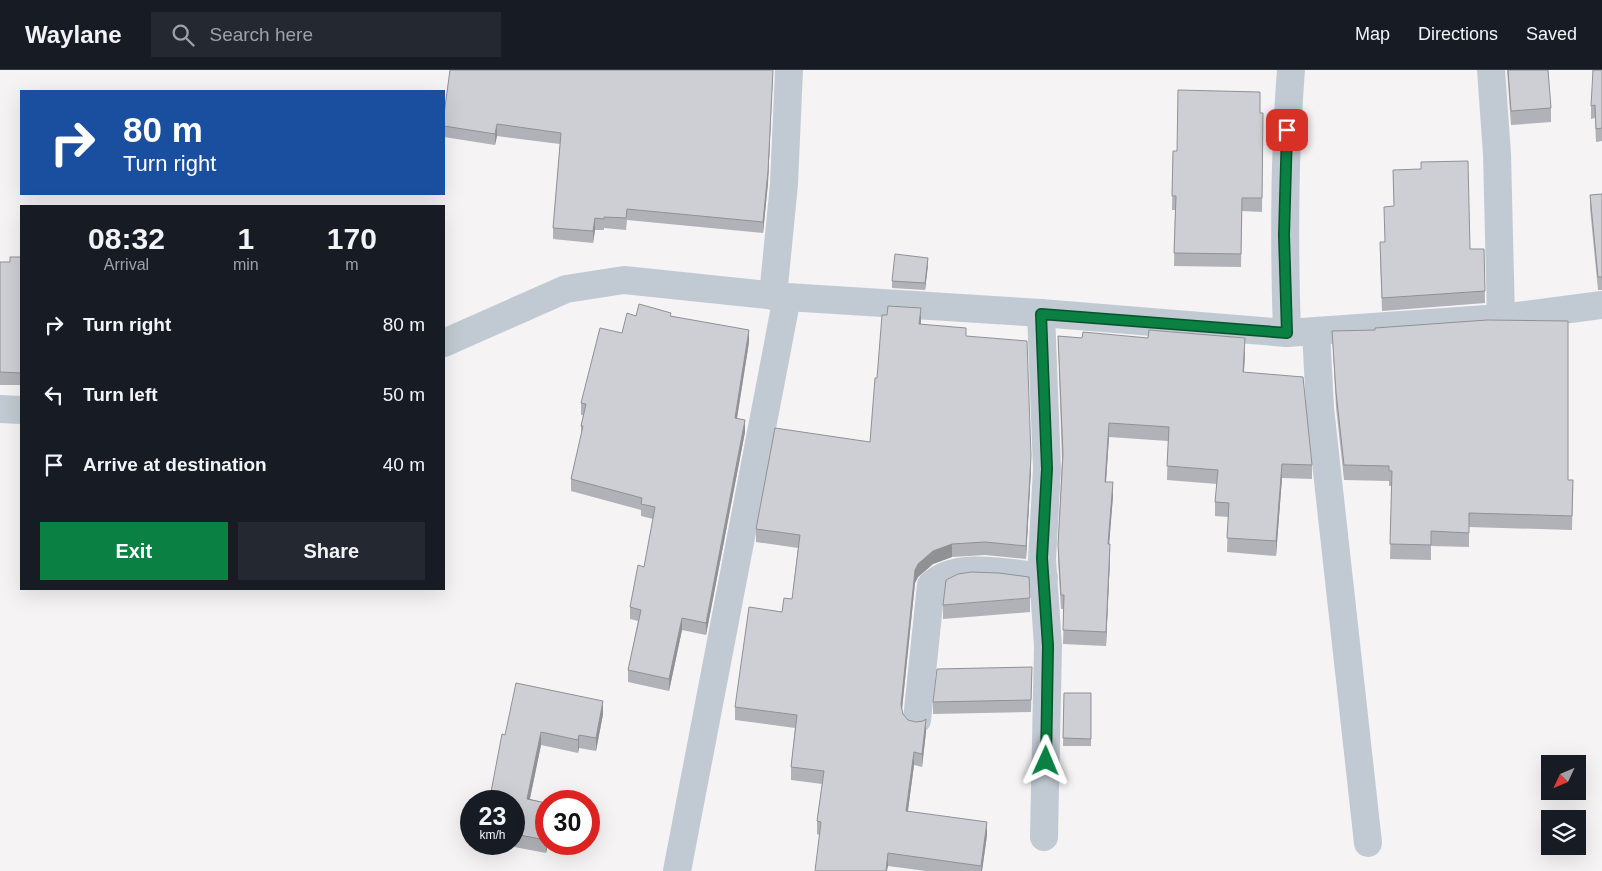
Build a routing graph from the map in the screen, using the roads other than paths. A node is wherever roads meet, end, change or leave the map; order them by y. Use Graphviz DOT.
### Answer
graph roads {
  1 [pos="789,70"];
  2 [pos="1291,70"];
  3 [pos="1491,70"];
  4 [pos="780,296"];
  5 [pos="1602,306"];
  6 [pos="1041,314"];
  7 [pos="1501,318"];
  8 [pos="1316,331"];
  9 [pos="1287,333"];
  10 [pos="445,343"];
  11 [pos="0,409"];
  12 [pos="20,410"];
  13 [pos="1044,578"];
  14 [pos="918,720"];
  15 [pos="1044,837"];
  16 [pos="1368,843"];
  17 [pos="677,871"];
  1 -- 4 [label="street"];
  2 -- 9 [label="street"];
  3 -- 7 [label="street"];
  4 -- 6 [label="street"];
  4 -- 10 [label="street"];
  4 -- 17 [label="street"];
  5 -- 7 [label="street"];
  6 -- 9 [label="street"];
  6 -- 13 [label="street"];
  7 -- 8 [label="street"];
  8 -- 9 [label="street"];
  8 -- 16 [label="street"];
  11 -- 12 [label="street"];
  13 -- 14 [label="street"];
  13 -- 15 [label="street"];
}
